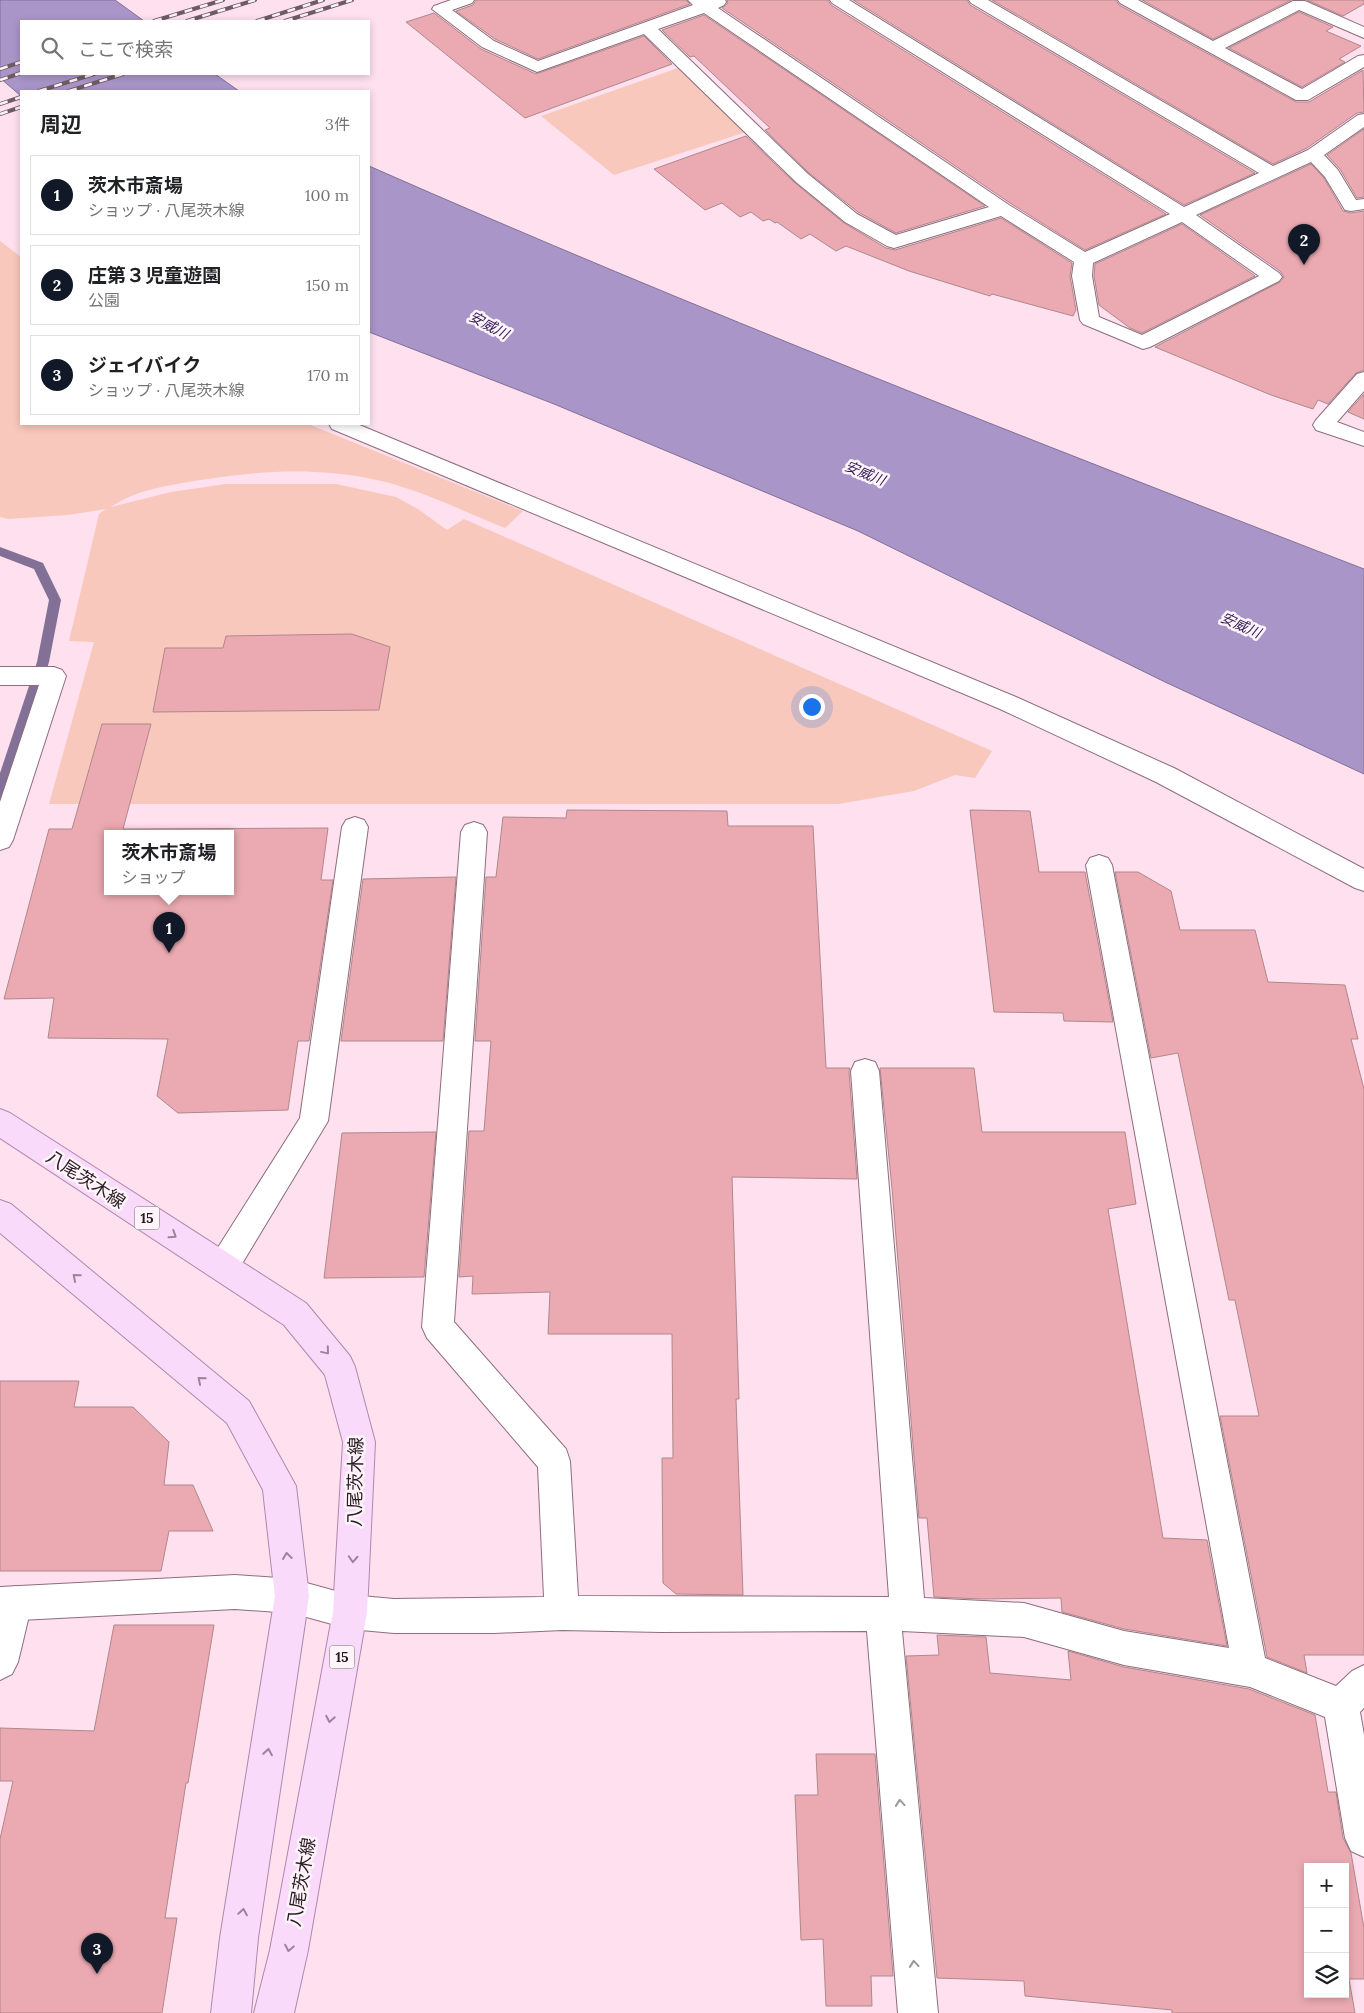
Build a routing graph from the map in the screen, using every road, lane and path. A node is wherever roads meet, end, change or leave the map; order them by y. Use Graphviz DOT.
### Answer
graph roads {
  1 [pos="466,0"];
  2 [pos="723,0"];
  3 [pos="838,0"];
  4 [pos="977,0"];
  5 [pos="1129,0"];
  6 [pos="1302,2"];
  7 [pos="701,3"];
  8 [pos="647,28"];
  9 [pos="1364,33"];
  10 [pos="1212,48"];
  11 [pos="1364,60"];
  12 [pos="1364,119"];
  13 [pos="1314,154"];
  14 [pos="1271,172"];
  15 [pos="1364,204"];
  16 [pos="1003,209"];
  17 [pos="1183,214"];
  18 [pos="1084,260"];
  19 [pos="1364,378"];
  20 [pos="340,425"];
  21 [pos="1364,439"];
  22 [pos="0,676"];
  23 [pos="355,827"];
  24 [pos="474,832"];
  25 [pos="0,840"];
  26 [pos="1099,865"];
  27 [pos="1364,881"];
  28 [pos="865,1071"];
  29 [pos="0,1122"];
  30 [pos="0,1214"];
  31 [pos="223,1267"];
  32 [pos="292,1596"];
  33 [pos="7,1603"];
  34 [pos="350,1612"];
  35 [pos="562,1613"];
  36 [pos="895,1615"];
  37 [pos="0,1662"];
  38 [pos="1250,1669"];
  39 [pos="1353,1695"];
  40 [pos="1364,1838"];
  41 [pos="231,2013"];
  42 [pos="274,2013"];
  43 [pos="918,2013"];
  1 -- 8 [label="street"];
  2 -- 7 [label="street"];
  3 -- 17 [label="street"];
  4 -- 14 [label="street"];
  5 -- 10 [label="street"];
  6 -- 9 [label="street"];
  6 -- 10 [label="street"];
  7 -- 8 [label="street"];
  7 -- 16 [label="street"];
  8 -- 16 [label="street"];
  10 -- 11 [label="street"];
  12 -- 13 [label="street"];
  13 -- 14 [label="street"];
  13 -- 15 [label="street"];
  14 -- 17 [label="street"];
  16 -- 18 [label="street"];
  17 -- 18 [label="street"];
  17 -- 18 [label="street"];
  19 -- 21 [label="street"];
  20 -- 27 [label="street"];
  22 -- 25 [label="street"];
  23 -- 31 [label="street"];
  24 -- 35 [label="street"];
  26 -- 38 [label="street"];
  28 -- 36 [label="street"];
  29 -- 31 [label="main road, 八尾茨木線 / 15, one-way"];
  32 -- 30 [label="main road, one-way"];
  31 -- 34 [label="main road, 八尾茨木線 / 15, one-way"];
  32 -- 33 [label="street"];
  32 -- 34 [label="street"];
  41 -- 32 [label="main road, one-way"];
  33 -- 37 [label="street"];
  34 -- 35 [label="street"];
  34 -- 42 [label="main road, 八尾茨木線 / 15, one-way"];
  35 -- 36 [label="street"];
  36 -- 38 [label="street"];
  43 -- 36 [label="street, one-way"];
  38 -- 39 [label="street"];
  39 -- 40 [label="street"];
}
